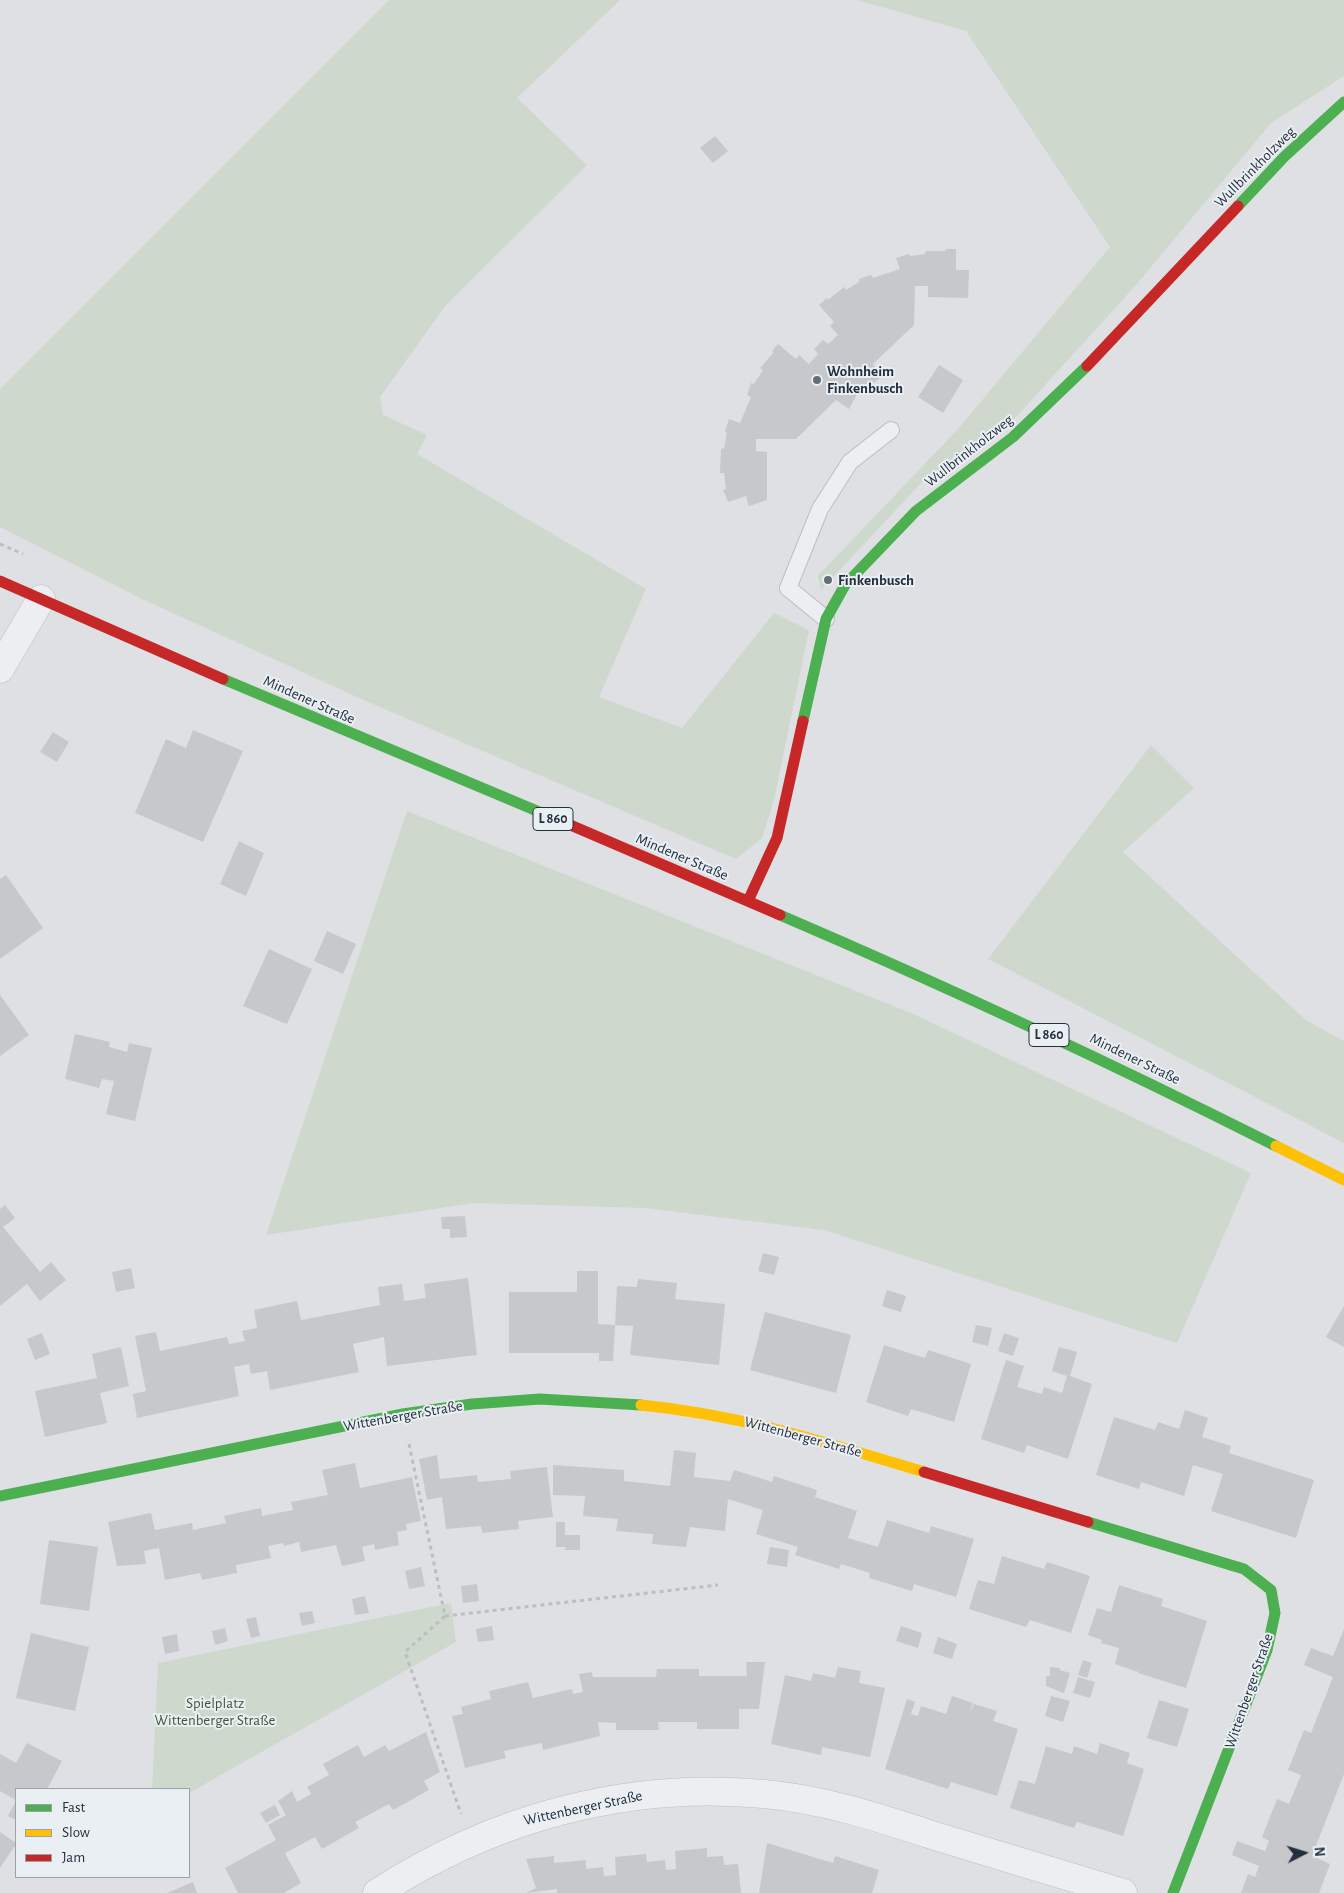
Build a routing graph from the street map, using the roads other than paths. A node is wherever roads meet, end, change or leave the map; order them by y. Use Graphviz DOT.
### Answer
graph roads {
  1 [pos="1344,102"];
  2 [pos="891,430"];
  3 [pos="0,581"];
  4 [pos="40,599"];
  5 [pos="826,619"];
  6 [pos="0,669"];
  7 [pos="748,901"];
  8 [pos="1344,1180"];
  9 [pos="0,1496"];
  10 [pos="377,1893"];
  11 [pos="1122,1893"];
  12 [pos="1173,1893"];
  1 -- 5 [label="street, Wullbrinkholzweg"];
  2 -- 5 [label="lane"];
  3 -- 4 [label="street, Mindener Straße / L 860"];
  4 -- 6 [label="street"];
  4 -- 7 [label="street, Mindener Straße / L 860"];
  5 -- 7 [label="street, Wullbrinkholzweg"];
  7 -- 8 [label="street, Mindener Straße / L 860"];
  9 -- 12 [label="street, Wittenberger Straße"];
  10 -- 11 [label="street, Wittenberger Straße"];
}
